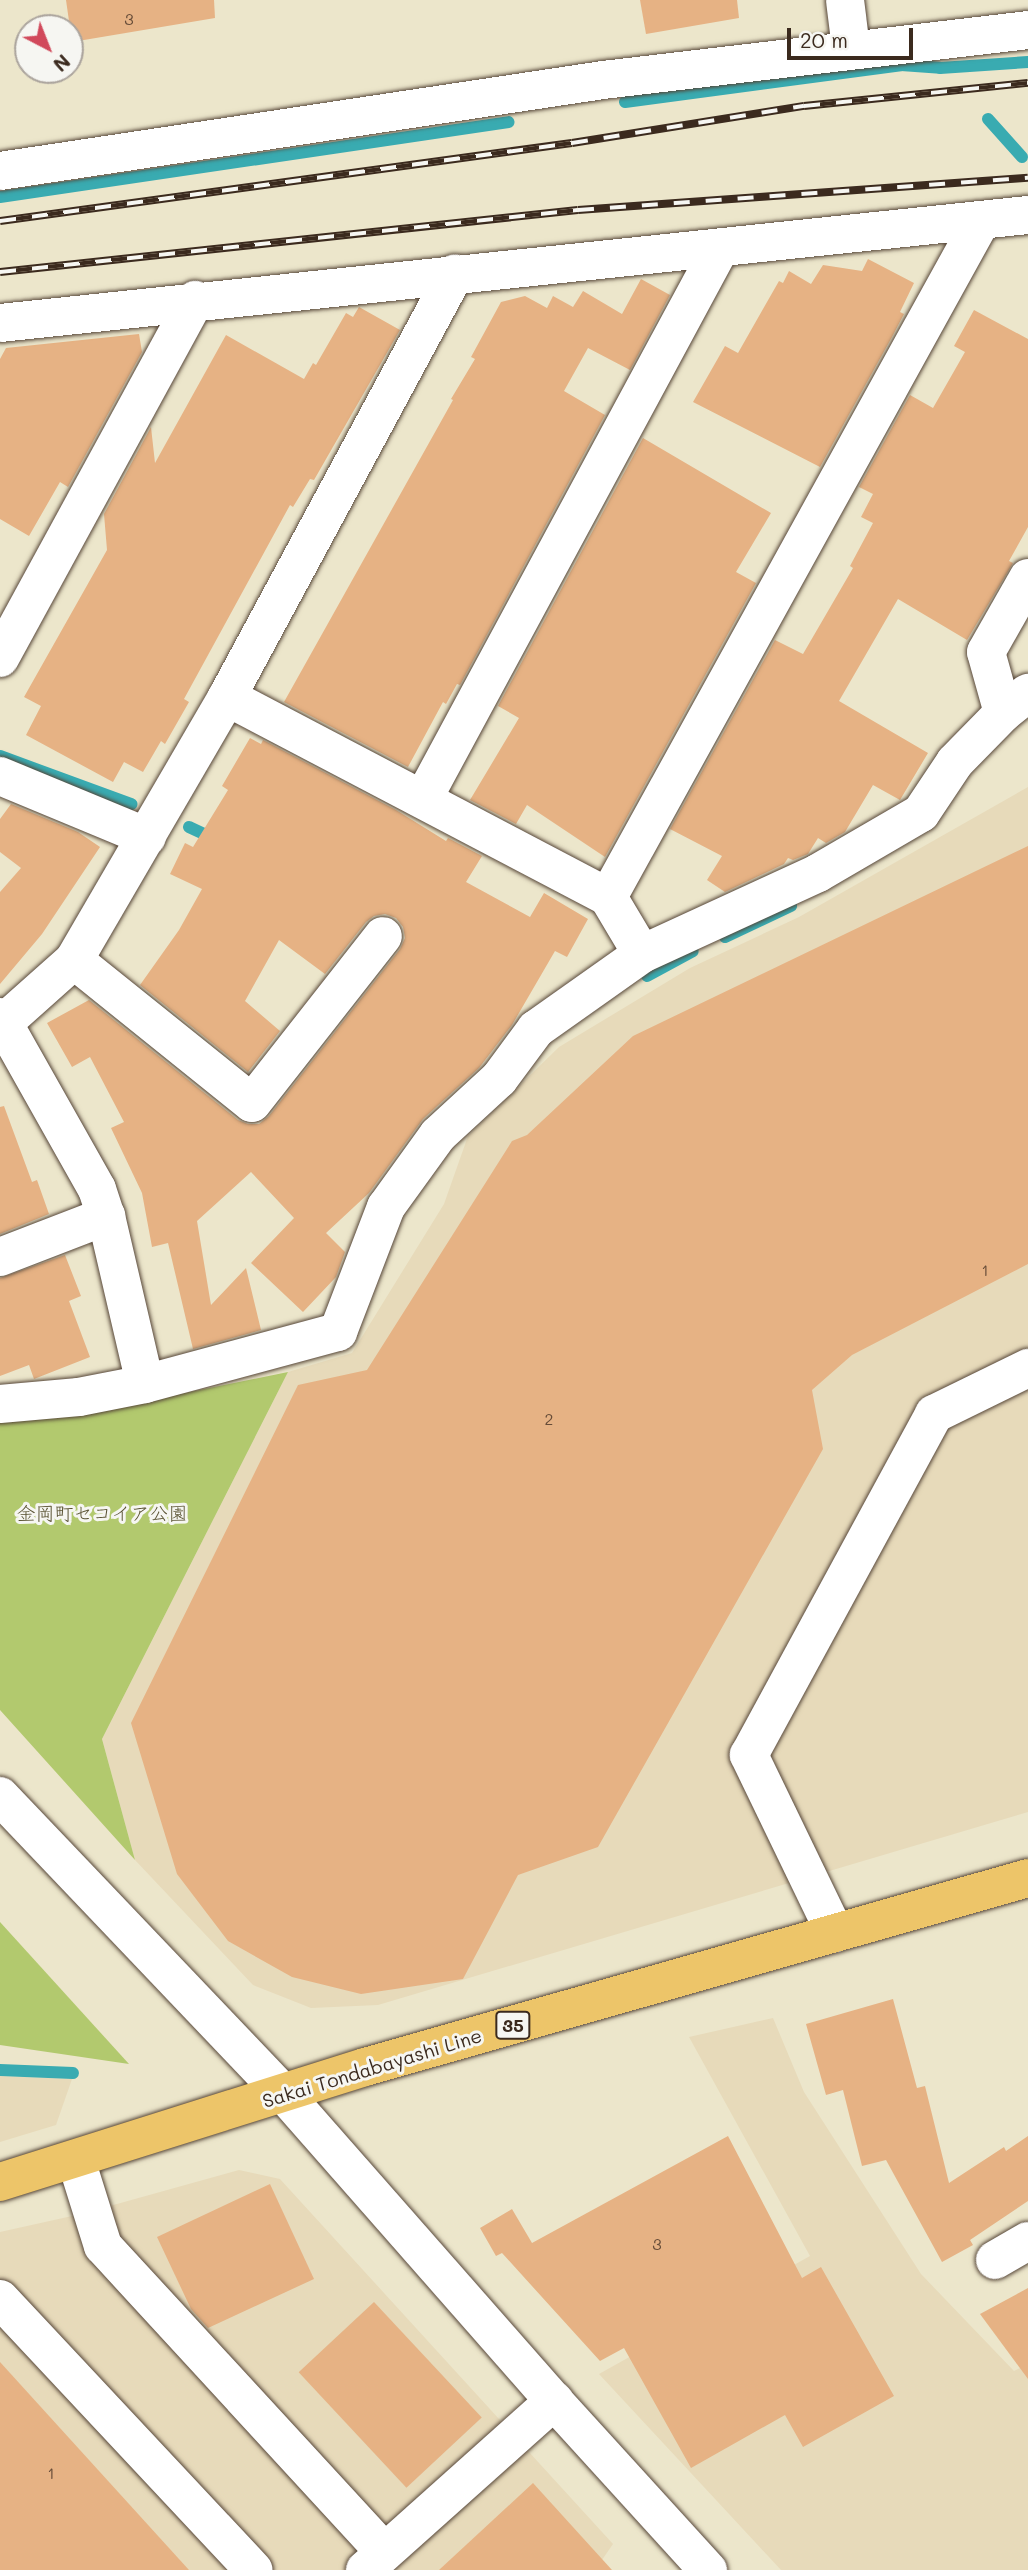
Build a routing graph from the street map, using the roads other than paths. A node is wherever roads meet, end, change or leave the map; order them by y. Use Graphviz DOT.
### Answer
graph roads {
  1 [pos="845,0"];
  2 [pos="1028,30"];
  3 [pos="850,50"];
  4 [pos="0,171"];
  5 [pos="1028,215"];
  6 [pos="981,221"];
  7 [pos="720,248"];
  8 [pos="454,274"];
  9 [pos="195,300"];
  10 [pos="0,323"];
  11 [pos="1028,578"];
  12 [pos="0,658"];
  13 [pos="227,697"];
  14 [pos="1015,703"];
  15 [pos="0,776"];
  16 [pos="423,799"];
  17 [pos="147,836"];
  18 [pos="608,897"];
  19 [pos="383,936"];
  20 [pos="642,954"];
  21 [pos="74,960"];
  22 [pos="2,1022"];
  23 [pos="106,1216"];
  24 [pos="0,1257"];
  25 [pos="1028,1368"];
  26 [pos="145,1384"];
  27 [pos="0,1404"];
  28 [pos="0,1796"];
  29 [pos="1028,1878"];
  30 [pos="835,1933"];
  31 [pos="285,2095"];
  32 [pos="76,2160"];
  33 [pos="0,2182"];
  34 [pos="1028,2241"];
  35 [pos="995,2260"];
  36 [pos="0,2299"];
  37 [pos="554,2401"];
  38 [pos="375,2561"];
  39 [pos="254,2570"];
  40 [pos="708,2570"];
  1 -- 3 [label="street"];
  2 -- 3 [label="street"];
  3 -- 4 [label="street"];
  5 -- 6 [label="street"];
  6 -- 7 [label="street"];
  6 -- 18 [label="street"];
  7 -- 8 [label="street"];
  7 -- 16 [label="street"];
  8 -- 9 [label="street"];
  8 -- 13 [label="street"];
  9 -- 10 [label="street"];
  9 -- 12 [label="street"];
  11 -- 14 [label="street"];
  13 -- 16 [label="street"];
  13 -- 17 [label="street"];
  14 -- 20 [label="street"];
  15 -- 17 [label="street"];
  16 -- 18 [label="street"];
  17 -- 21 [label="street"];
  18 -- 20 [label="street"];
  19 -- 21 [label="street"];
  20 -- 26 [label="street"];
  21 -- 22 [label="street"];
  22 -- 23 [label="street"];
  23 -- 24 [label="street"];
  23 -- 26 [label="street"];
  25 -- 30 [label="street"];
  26 -- 27 [label="street"];
  28 -- 31 [label="street"];
  29 -- 30 [label="main road, Sakai Tondabayashi Line / 35"];
  30 -- 31 [label="main road, Sakai Tondabayashi Line / 35"];
  31 -- 32 [label="main road, Sakai Tondabayashi Line / 35"];
  31 -- 37 [label="street"];
  32 -- 33 [label="main road, Sakai Tondabayashi Line / 35"];
  32 -- 38 [label="street"];
  34 -- 35 [label="street"];
  36 -- 39 [label="street"];
  37 -- 38 [label="street"];
  37 -- 40 [label="street"];
}
